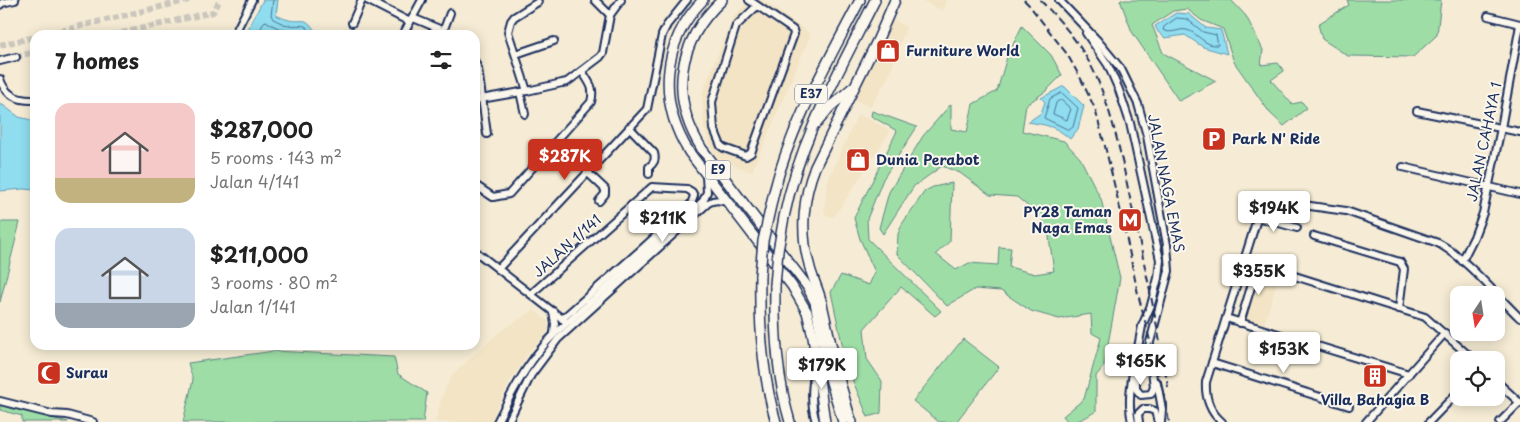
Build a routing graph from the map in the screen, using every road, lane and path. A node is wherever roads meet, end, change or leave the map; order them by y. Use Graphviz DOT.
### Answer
graph roads {
  1 [pos="15,0"];
  2 [pos="252,0"];
  3 [pos="362,0"];
  4 [pos="367,0"];
  5 [pos="422,0"];
  6 [pos="596,0"];
  7 [pos="621,0"];
  8 [pos="687,0"];
  9 [pos="703,0"];
  10 [pos="722,0"];
  11 [pos="749,0"];
  12 [pos="860,0"];
  13 [pos="875,0"];
  14 [pos="895,0"];
  15 [pos="1059,0"];
  16 [pos="538,2"];
  17 [pos="0,5"];
  18 [pos="757,6"];
  19 [pos="450,12"];
  20 [pos="1072,14"];
  21 [pos="610,15"];
  22 [pos="1488,16"];
  23 [pos="412,20"];
  24 [pos="352,23"];
  25 [pos="1520,24"];
  26 [pos="237,30"];
  27 [pos="406,30"];
  28 [pos="554,41"];
  29 [pos="516,54"];
  30 [pos="16,57"];
  31 [pos="0,61"];
  32 [pos="582,71"];
  33 [pos="0,79"];
  34 [pos="480,81"];
  35 [pos="856,84"];
  36 [pos="527,91"];
  37 [pos="520,92"];
  38 [pos="483,98"];
  39 [pos="480,99"];
  40 [pos="30,100"];
  41 [pos="1417,111"];
  42 [pos="525,114"];
  43 [pos="629,127"];
  44 [pos="1501,128"];
  45 [pos="810,132"];
  46 [pos="1520,132"];
  47 [pos="487,134"];
  48 [pos="1403,167"];
  49 [pos="587,172"];
  50 [pos="705,173"];
  51 [pos="649,174"];
  52 [pos="1489,186"];
  53 [pos="480,188"];
  54 [pos="1520,194"];
  55 [pos="600,200"];
  56 [pos="728,203"];
  57 [pos="1257,218"];
  58 [pos="1296,228"];
  59 [pos="1314,236"];
  60 [pos="480,255"];
  61 [pos="1244,260"];
  62 [pos="1462,261"];
  63 [pos="1258,264"];
  64 [pos="498,269"];
  65 [pos="531,294"];
  66 [pos="1399,309"];
  67 [pos="553,311"];
  68 [pos="1519,316"];
  69 [pos="1226,318"];
  70 [pos="567,323"];
  71 [pos="1240,323"];
  72 [pos="554,333"];
  73 [pos="1445,333"];
  74 [pos="1150,346"];
  75 [pos="1137,350"];
  76 [pos="1464,351"];
  77 [pos="816,360"];
  78 [pos="1212,363"];
  79 [pos="1409,374"];
  80 [pos="1505,389"];
  81 [pos="1450,400"];
  82 [pos="0,401"];
  83 [pos="1520,403"];
  84 [pos="1349,406"];
  85 [pos="93,422"];
  86 [pos="498,422"];
  87 [pos="508,422"];
  88 [pos="776,422"];
  89 [pos="790,422"];
  90 [pos="816,422"];
  91 [pos="824,422"];
  92 [pos="842,422"];
  93 [pos="852,422"];
  94 [pos="1132,422"];
  95 [pos="1138,422"];
  96 [pos="1160,422"];
  97 [pos="1222,422"];
  98 [pos="1366,422"];
  99 [pos="1429,422"];
  100 [pos="1500,422"];
  1 -- 17 [label="street"];
  2 -- 26 [label="street"];
  3 -- 24 [label="street"];
  4 -- 23 [label="street"];
  5 -- 23 [label="street"];
  6 -- 21 [label="street"];
  7 -- 21 [label="street"];
  8 -- 43 [label="street"];
  9 -- 50 [label="highway, E9"];
  10 -- 92 [label="highway, E9"];
  11 -- 18 [label="street"];
  12 -- 88 [label="highway, E37, bridge"];
  13 -- 45 [label="highway, E37"];
  14 -- 35 [label="highway"];
  15 -- 20 [label="street, JALAN NAGA EMAS"];
  16 -- 29 [label="street"];
  18 -- 18 [label="street"];
  19 -- 23 [label="street"];
  20 -- 74 [label="street, JALAN NAGA EMAS"];
  20 -- 75 [label="street, JALAN NAGA EMAS"];
  21 -- 32 [label="street"];
  22 -- 25 [label="street"];
  23 -- 27 [label="street"];
  25 -- 44 [label="street, JALAN CAHAYA 1"];
  28 -- 29 [label="street"];
  29 -- 36 [label="street"];
  30 -- 31 [label="street"];
  32 -- 36 [label="street"];
  32 -- 53 [label="street"];
  33 -- 40 [label="street"];
  34 -- 38 [label="street"];
  35 -- 45 [label="highway"];
  35 -- 93 [label="highway"];
  36 -- 37 [label="street"];
  37 -- 38 [label="street"];
  37 -- 42 [label="street"];
  38 -- 39 [label="street"];
  38 -- 47 [label="street"];
  41 -- 44 [label="street"];
  43 -- 49 [label="street"];
  43 -- 51 [label="street"];
  44 -- 46 [label="street"];
  44 -- 52 [label="street, JALAN CAHAYA 1"];
  45 -- 89 [label="highway, E37, bridge"];
  48 -- 52 [label="street"];
  49 -- 55 [label="street"];
  49 -- 64 [label="street"];
  50 -- 56 [label="highway, E9"];
  50 -- 70 [label="street"];
  52 -- 54 [label="street"];
  52 -- 62 [label="street, JALAN CAHAYA 1"];
  56 -- 70 [label="street"];
  56 -- 77 [label="highway, E9"];
  57 -- 58 [label="street"];
  57 -- 61 [label="street"];
  57 -- 62 [label="street"];
  59 -- 66 [label="street"];
  60 -- 64 [label="street"];
  61 -- 63 [label="street"];
  61 -- 69 [label="street"];
  62 -- 68 [label="street"];
  63 -- 66 [label="street"];
  63 -- 71 [label="street"];
  64 -- 65 [label="street"];
  65 -- 67 [label="street"];
  65 -- 70 [label="street, JALAN 1/141"];
  66 -- 73 [label="street"];
  67 -- 70 [label="street"];
  67 -- 72 [label="street"];
  69 -- 71 [label="street"];
  69 -- 78 [label="street"];
  70 -- 72 [label="street"];
  70 -- 87 [label="street"];
  71 -- 79 [label="street"];
  72 -- 86 [label="street"];
  73 -- 76 [label="street"];
  73 -- 79 [label="street"];
  74 -- 75 [label="street, JALAN NAGA EMAS"];
  74 -- 96 [label="street, JALAN NAGA EMAS"];
  75 -- 94 [label="street, JALAN NAGA EMAS"];
  77 -- 90 [label="street"];
  77 -- 91 [label="highway, E9"];
  78 -- 84 [label="street"];
  78 -- 97 [label="street"];
  79 -- 98 [label="street"];
  80 -- 83 [label="street"];
  81 -- 99 [label="street"];
  82 -- 85 [label="street"];
  83 -- 100 [label="street"];
  95 -- 96 [label="street, JALAN NAGA EMAS"];
}
